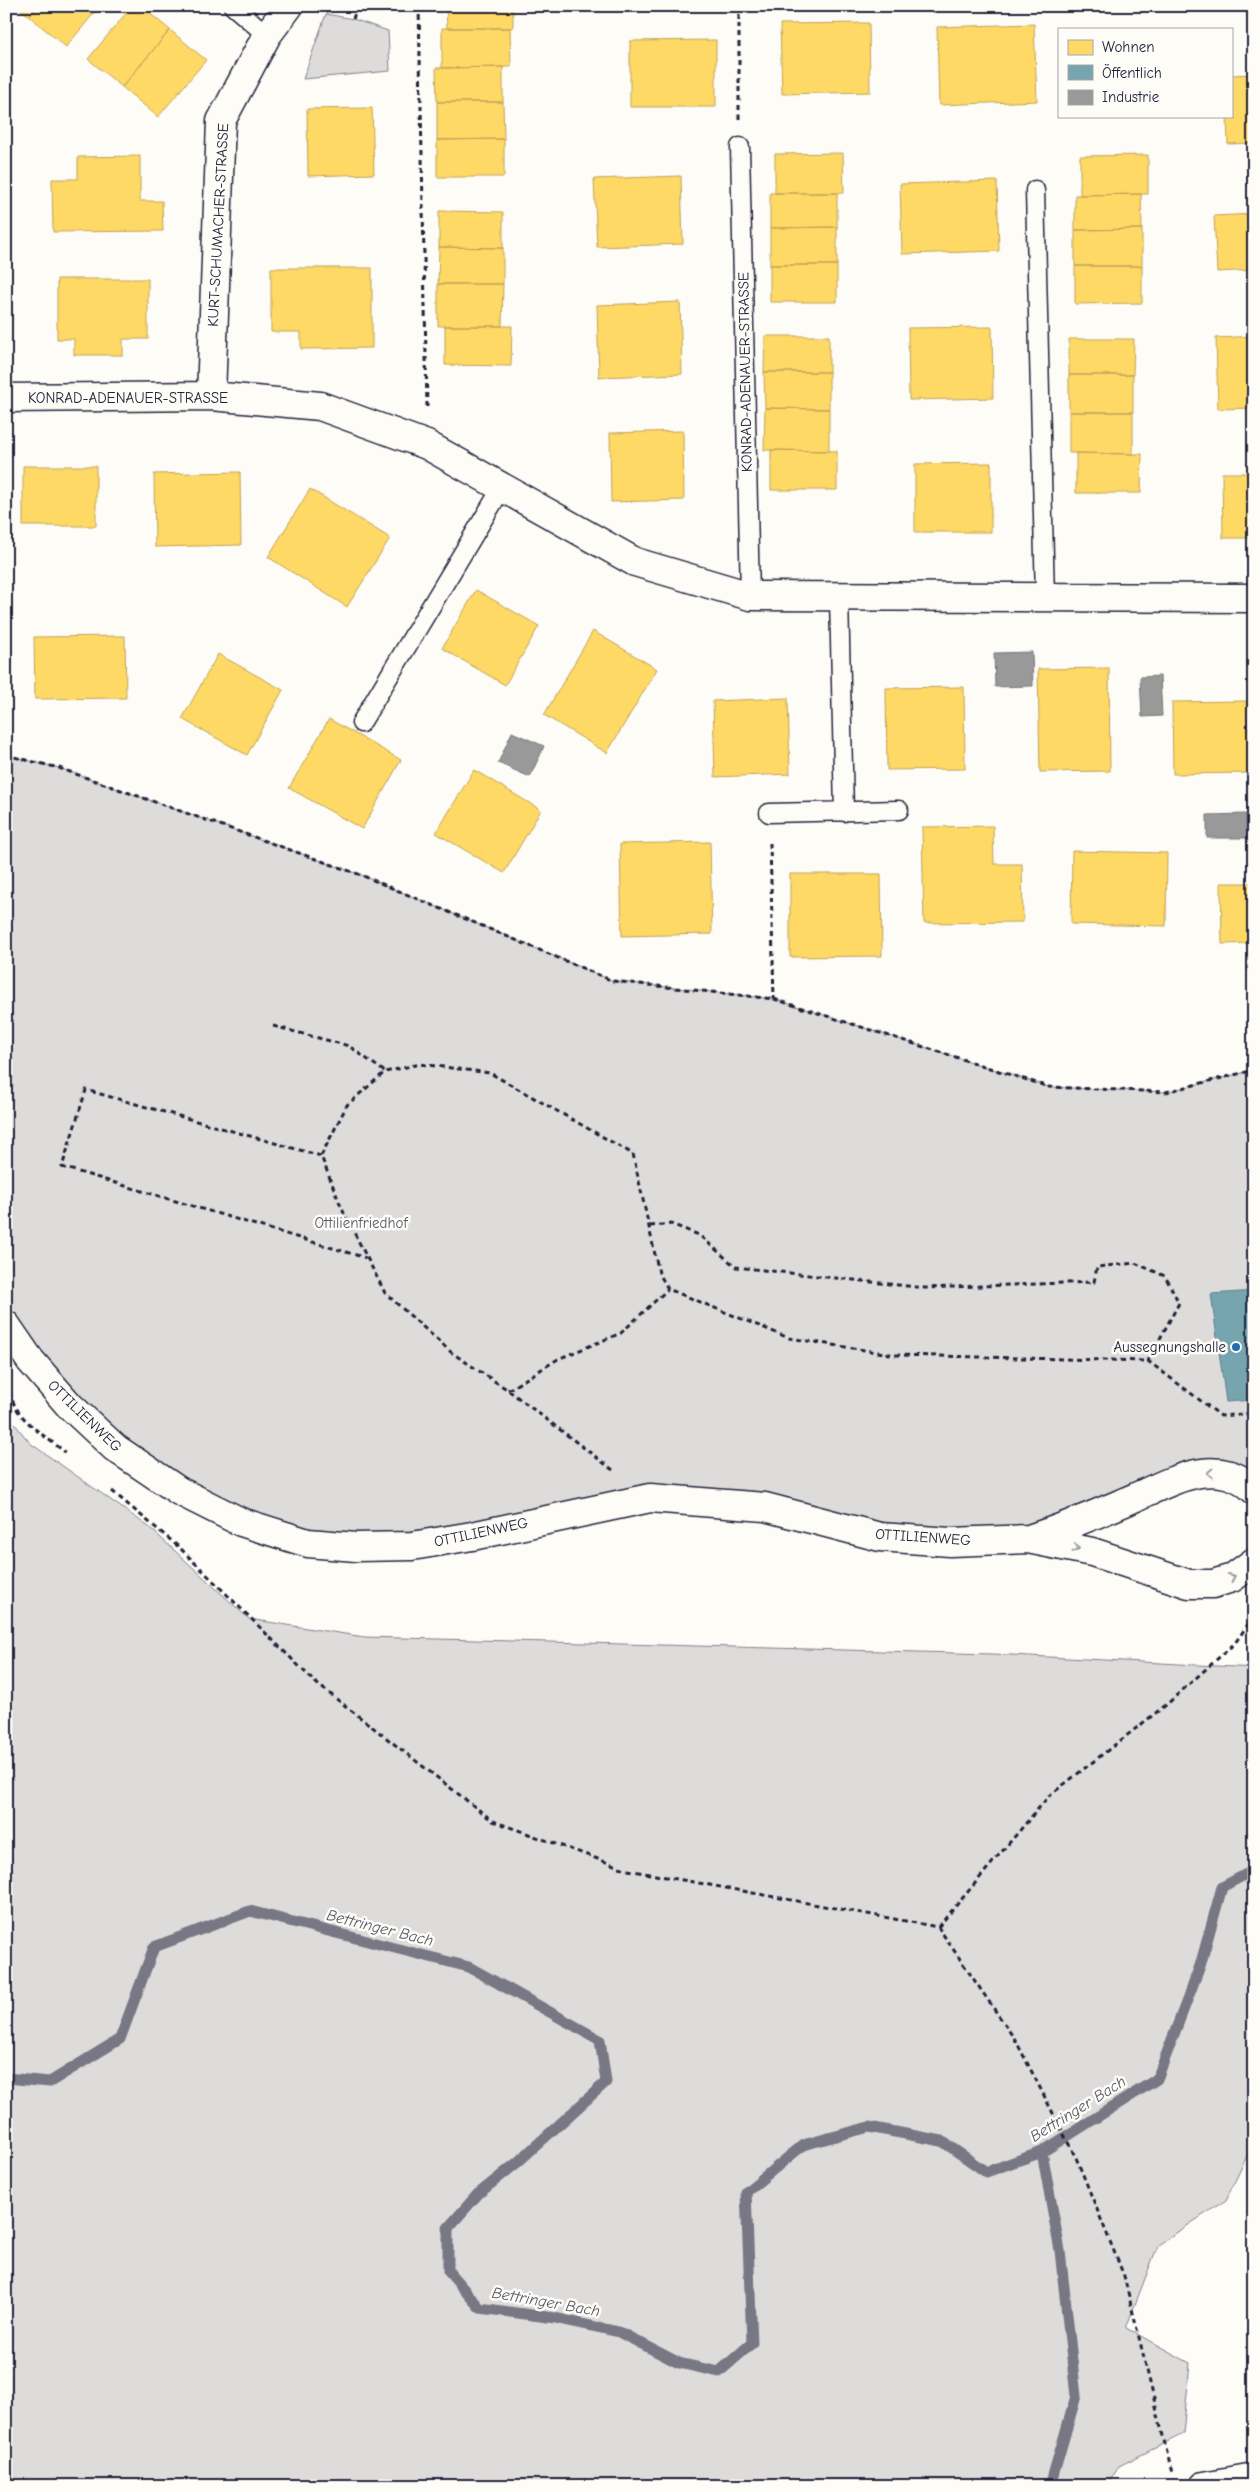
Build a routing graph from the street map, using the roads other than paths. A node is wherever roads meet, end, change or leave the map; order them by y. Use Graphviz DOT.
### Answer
graph roads {
  1 [pos="233,6"];
  2 [pos="289,6"];
  3 [pos="267,35"];
  4 [pos="740,147"];
  5 [pos="1035,190"];
  6 [pos="211,396"];
  7 [pos="6,398"];
  8 [pos="503,486"];
  9 [pos="750,596"];
  10 [pos="839,597"];
  11 [pos="1045,598"];
  12 [pos="1254,598"];
  13 [pos="361,722"];
  14 [pos="899,810"];
  15 [pos="844,812"];
  16 [pos="769,813"];
  17 [pos="6,1325"];
  18 [pos="1254,1490"];
  19 [pos="1028,1539"];
  20 [pos="1254,1562"];
  21 [pos="1254,2477"];
  22 [pos="1204,2486"];
  1 -- 3 [label="lane"];
  2 -- 3 [label="street, KURT-SCHUMACHER-STRASSE"];
  3 -- 6 [label="street, KURT-SCHUMACHER-STRASSE"];
  4 -- 9 [label="lane, KONRAD-ADENAUER-STRASSE"];
  5 -- 11 [label="lane"];
  6 -- 7 [label="street, KONRAD-ADENAUER-STRASSE"];
  6 -- 8 [label="street, KONRAD-ADENAUER-STRASSE"];
  8 -- 9 [label="street, KONRAD-ADENAUER-STRASSE"];
  8 -- 13 [label="lane"];
  9 -- 10 [label="street, KONRAD-ADENAUER-STRASSE"];
  10 -- 11 [label="street, KONRAD-ADENAUER-STRASSE"];
  10 -- 15 [label="lane"];
  11 -- 12 [label="street, KONRAD-ADENAUER-STRASSE"];
  14 -- 15 [label="lane"];
  15 -- 16 [label="lane"];
  17 -- 19 [label="street, OTTILIENWEG"];
  18 -- 19 [label="street, OTTILIENWEG, one-way"];
  19 -- 20 [label="street, OTTILIENWEG, one-way"];
  21 -- 22 [label="street"];
}
